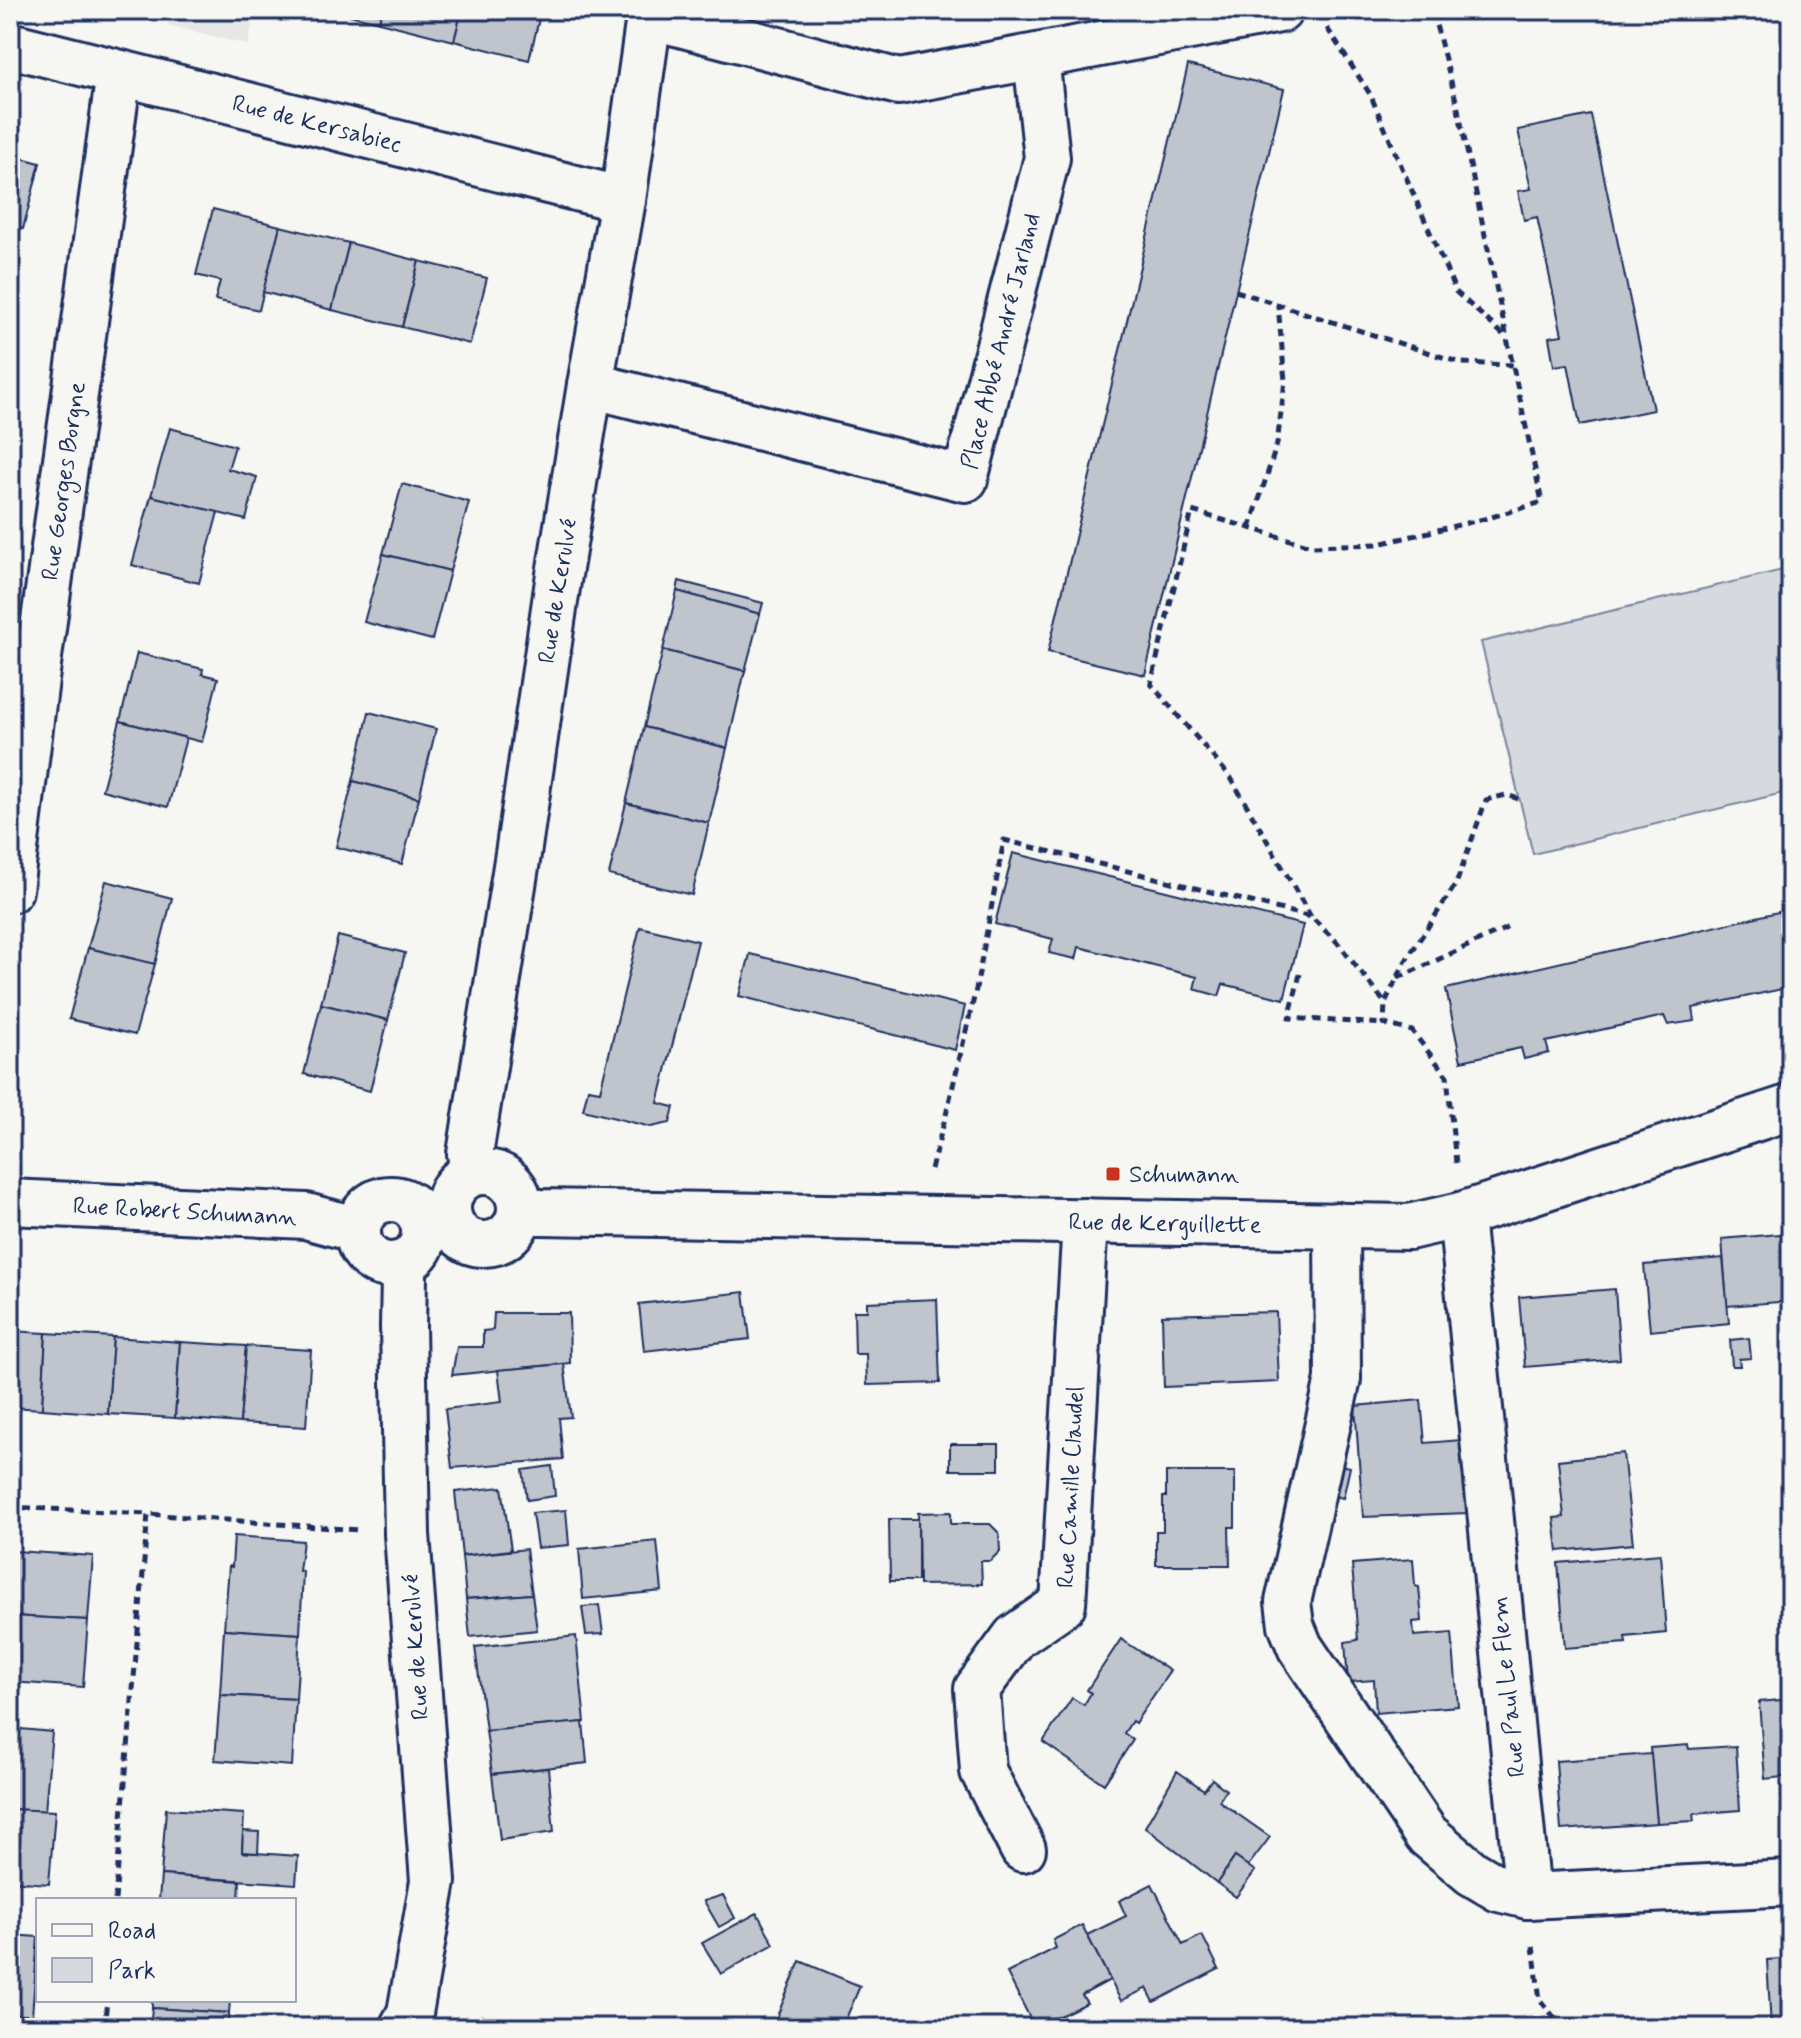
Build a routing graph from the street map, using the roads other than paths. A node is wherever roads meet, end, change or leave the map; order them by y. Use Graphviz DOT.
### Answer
graph roads {
  1 [pos="1280,10"];
  2 [pos="650,13"];
  3 [pos="10,45"];
  4 [pos="1036,57"];
  5 [pos="119,73"];
  6 [pos="623,200"];
  7 [pos="590,385"];
  8 [pos="23,675"];
  9 [pos="10,890"];
  10 [pos="1791,1107"];
  11 [pos="465,1179"];
  12 [pos="10,1202"];
  13 [pos="413,1206"];
  14 [pos="521,1210"];
  15 [pos="1461,1215"];
  16 [pos="1085,1221"];
  17 [pos="1337,1225"];
  18 [pos="358,1230"];
  19 [pos="471,1242"];
  20 [pos="407,1259"];
  21 [pos="1023,1849"];
  22 [pos="1791,1883"];
  23 [pos="1528,1896"];
  24 [pos="402,2028"];
  1 -- 4 [label="street"];
  2 -- 4 [label="street"];
  2 -- 6 [label="street, Rue de Kerulvé"];
  3 -- 5 [label="street, Rue de Kersabiec"];
  4 -- 7 [label="street, Place Abbé André Jarland"];
  5 -- 6 [label="street, Rue de Kersabiec"];
  5 -- 8 [label="street, Rue Georges Borgne"];
  6 -- 7 [label="street, Rue de Kerulvé"];
  7 -- 11 [label="street, Rue de Kerulvé"];
  8 -- 9 [label="street, Rue Georges Borgne"];
  10 -- 15 [label="street, Rue de Kerguillette"];
  11 -- 13 [label="street"];
  11 -- 14 [label="street"];
  11 -- 19 [label="street"];
  12 -- 18 [label="street, Rue Robert Schumann"];
  13 -- 18 [label="street"];
  13 -- 20 [label="street"];
  14 -- 16 [label="street, Rue de Kerguillette"];
  14 -- 19 [label="street"];
  15 -- 17 [label="street, Rue de Kerguillette"];
  15 -- 23 [label="street, Rue Paul Le Flem"];
  16 -- 17 [label="street, Rue de Kerguillette"];
  16 -- 21 [label="street, Rue Camille Claudel"];
  17 -- 23 [label="street"];
  18 -- 20 [label="street"];
  19 -- 20 [label="street"];
  20 -- 24 [label="street, Rue de Kerulvé"];
  22 -- 23 [label="street"];
}
